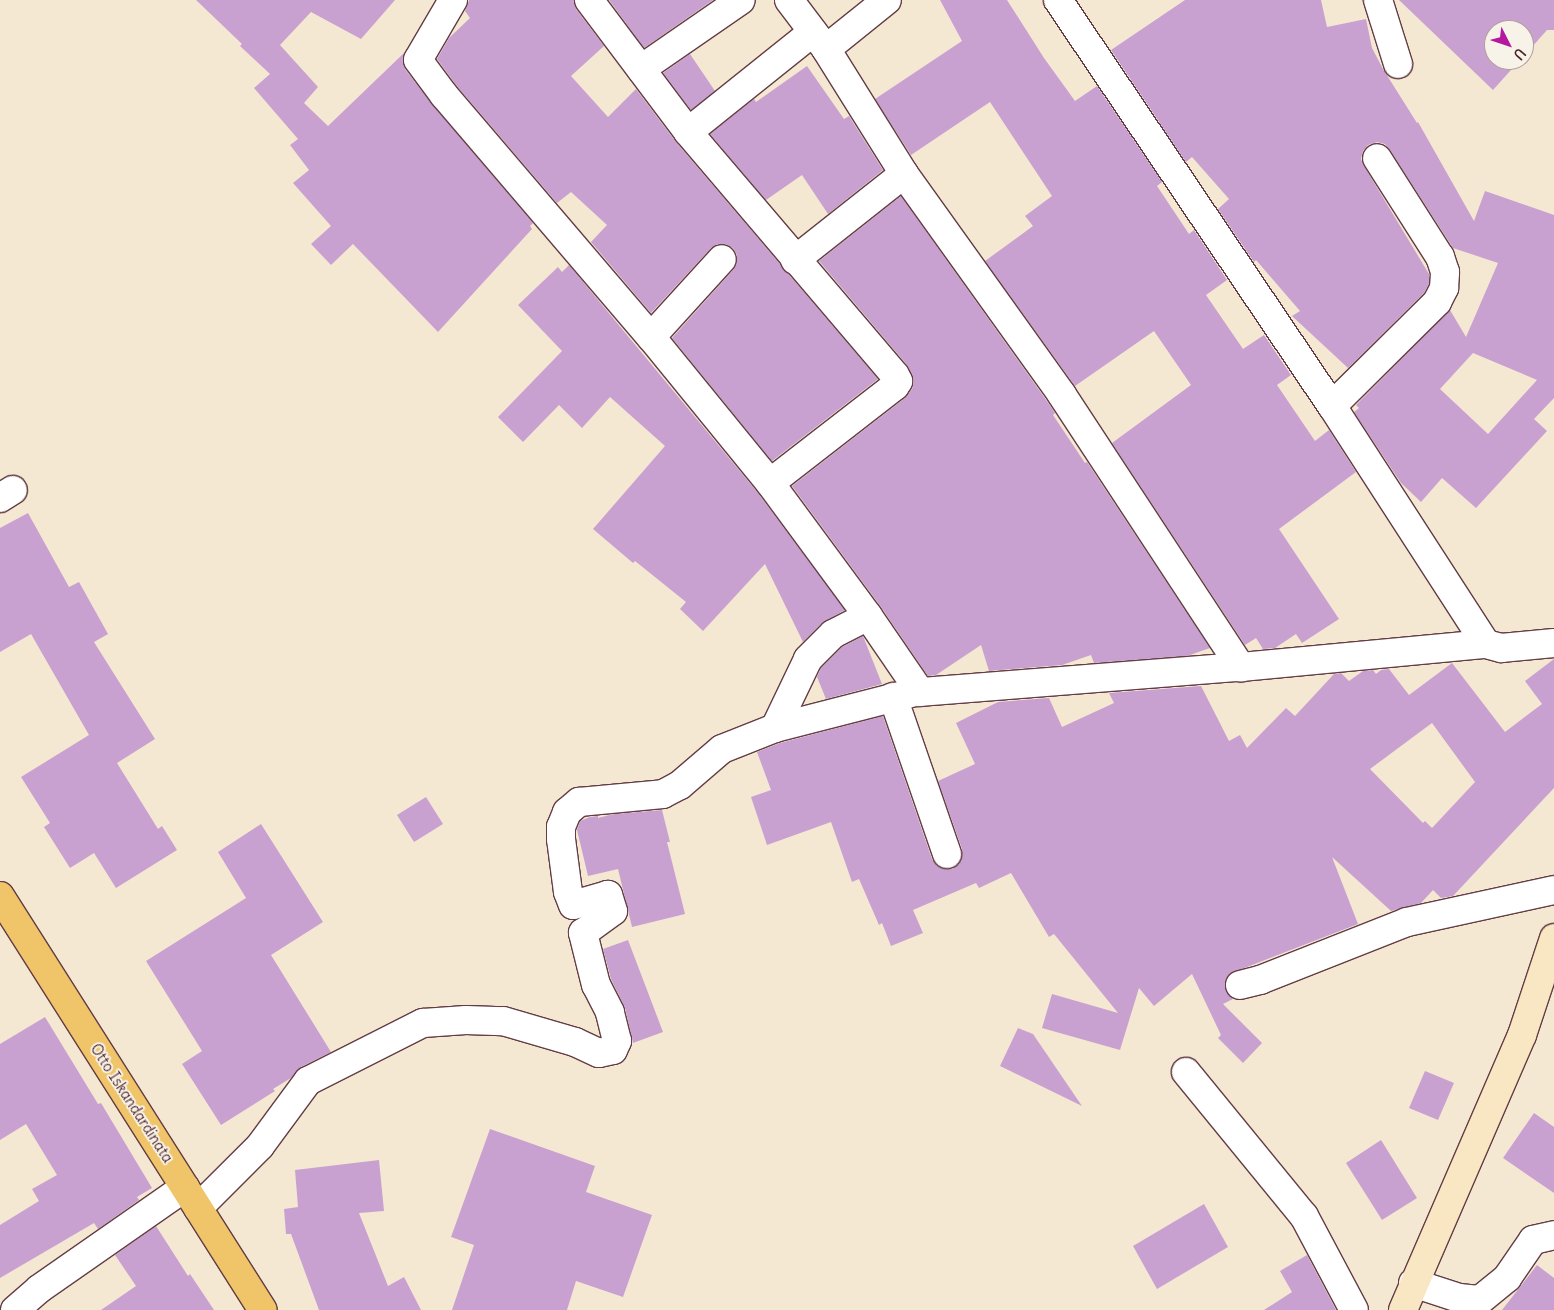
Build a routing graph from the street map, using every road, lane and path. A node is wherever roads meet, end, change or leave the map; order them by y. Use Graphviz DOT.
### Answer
graph roads {
  1 [pos="453,0"];
  2 [pos="589,0"];
  3 [pos="741,0"];
  4 [pos="790,0"];
  5 [pos="887,0"];
  6 [pos="1058,0"];
  7 [pos="1378,0"];
  8 [pos="819,41"];
  9 [pos="1398,64"];
  10 [pos="641,69"];
  11 [pos="688,132"];
  12 [pos="1377,158"];
  13 [pos="904,174"];
  14 [pos="722,259"];
  15 [pos="795,260"];
  16 [pos="651,337"];
  17 [pos="1332,406"];
  18 [pos="770,484"];
  19 [pos="868,616"];
  20 [pos="1554,642"];
  21 [pos="1486,644"];
  22 [pos="1241,667"];
  23 [pos="907,694"];
  24 [pos="775,728"];
  25 [pos="947,854"];
  26 [pos="1554,890"];
  27 [pos="0,896"];
  28 [pos="1554,938"];
  29 [pos="1240,985"];
  30 [pos="1186,1072"];
  31 [pos="192,1197"];
  32 [pos="1554,1235"];
  33 [pos="1413,1283"];
  34 [pos="16,1310"];
  35 [pos="263,1310"];
  36 [pos="1354,1310"];
  37 [pos="1403,1310"];
  1 -- 16 [label="street"];
  2 -- 10 [label="street"];
  3 -- 10 [label="street"];
  4 -- 8 [label="street"];
  5 -- 8 [label="street"];
  6 -- 17 [label="street"];
  7 -- 9 [label="street"];
  8 -- 11 [label="street"];
  8 -- 13 [label="street"];
  10 -- 11 [label="street"];
  11 -- 15 [label="street"];
  12 -- 17 [label="street"];
  13 -- 15 [label="street"];
  13 -- 22 [label="street"];
  14 -- 16 [label="street"];
  15 -- 18 [label="street"];
  16 -- 18 [label="street"];
  17 -- 21 [label="street"];
  18 -- 19 [label="street"];
  19 -- 23 [label="street"];
  19 -- 24 [label="street"];
  20 -- 21 [label="street"];
  21 -- 22 [label="street"];
  22 -- 23 [label="street"];
  23 -- 24 [label="street"];
  23 -- 25 [label="street"];
  24 -- 31 [label="street"];
  26 -- 29 [label="street"];
  27 -- 31 [label="main road, Otto Iskandardinata"];
  28 -- 33 [label="street"];
  30 -- 36 [label="street"];
  31 -- 34 [label="street"];
  31 -- 35 [label="main road, Otto Iskandardinata"];
  32 -- 33 [label="street"];
  33 -- 37 [label="street"];
}
